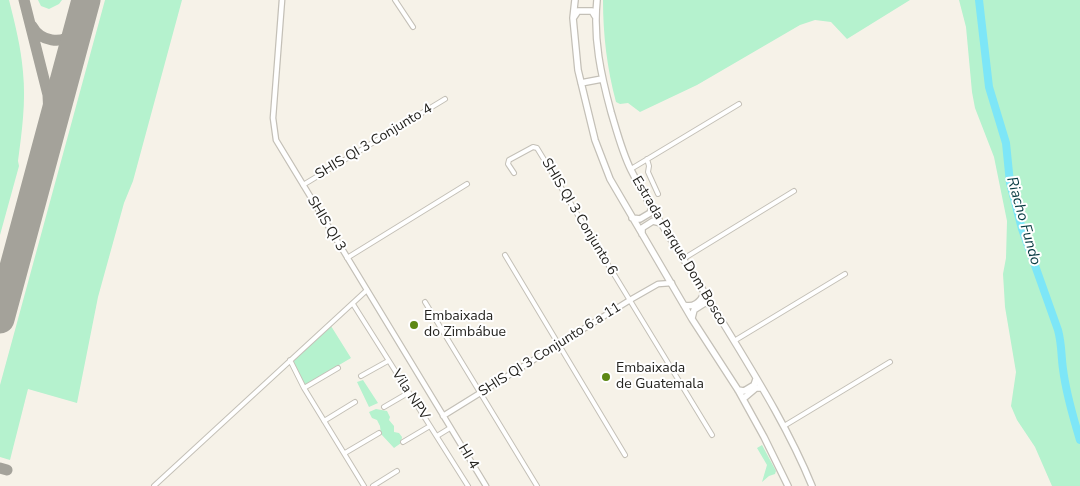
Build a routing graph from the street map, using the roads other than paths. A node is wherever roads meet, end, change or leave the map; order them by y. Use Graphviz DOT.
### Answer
graph roads {
  1 [pos="282,0"];
  2 [pos="396,0"];
  3 [pos="575,0"];
  4 [pos="597,0"];
  5 [pos="595,16"];
  6 [pos="573,18"];
  7 [pos="413,28"];
  8 [pos="602,79"];
  9 [pos="581,83"];
  10 [pos="445,99"];
  11 [pos="739,104"];
  12 [pos="647,159"];
  13 [pos="630,169"];
  14 [pos="514,173"];
  15 [pos="466,184"];
  16 [pos="303,185"];
  17 [pos="794,191"];
  18 [pos="658,194"];
  19 [pos="652,207"];
  20 [pos="632,218"];
  21 [pos="661,223"];
  22 [pos="642,235"];
  23 [pos="505,255"];
  24 [pos="347,258"];
  25 [pos="683,259"];
  26 [pos="666,273"];
  27 [pos="845,274"];
  28 [pos="672,283"];
  29 [pos="658,284"];
  30 [pos="367,290"];
  31 [pos="704,293"];
  32 [pos="630,300"];
  33 [pos="425,302"];
  34 [pos="353,304"];
  35 [pos="711,304"];
  36 [pos="684,305"];
  37 [pos="692,319"];
  38 [pos="733,342"];
  39 [pos="560,344"];
  40 [pos="290,360"];
  41 [pos="388,361"];
  42 [pos="890,362"];
  43 [pos="338,368"];
  44 [pos="360,376"];
  45 [pos="756,379"];
  46 [pos="304,388"];
  47 [pos="761,388"];
  48 [pos="738,390"];
  49 [pos="408,393"];
  50 [pos="482,393"];
  51 [pos="743,399"];
  52 [pos="355,402"];
  53 [pos="384,407"];
  54 [pos="443,416"];
  55 [pos="324,421"];
  56 [pos="430,426"];
  57 [pos="784,426"];
  58 [pos="450,428"];
  59 [pos="379,433"];
  60 [pos="712,435"];
  61 [pos="437,436"];
  62 [pos="403,442"];
  63 [pos="345,453"];
  64 [pos="625,455"];
  65 [pos="397,471"];
  66 [pos="154,486"];
  67 [pos="364,486"];
  68 [pos="373,486"];
  69 [pos="468,486"];
  70 [pos="486,486"];
  71 [pos="537,486"];
  72 [pos="788,486"];
  73 [pos="812,486"];
  1 -- 16 [label="street, SHIS QI 3"];
  2 -- 7 [label="street"];
  3 -- 6 [label="main road, Estrada Parque Dom Bosco"];
  4 -- 5 [label="main road, Estrada Parque Dom Bosco"];
  5 -- 6 [label="main road"];
  5 -- 8 [label="main road, Estrada Parque Dom Bosco"];
  6 -- 9 [label="main road, Estrada Parque Dom Bosco"];
  8 -- 9 [label="main road"];
  8 -- 13 [label="main road, Estrada Parque Dom Bosco"];
  9 -- 20 [label="main road, Estrada Parque Dom Bosco"];
  10 -- 16 [label="street, SHIS QI 3 Conjunto 4"];
  11 -- 12 [label="street"];
  12 -- 13 [label="street"];
  12 -- 18 [label="street"];
  13 -- 19 [label="main road, Estrada Parque Dom Bosco"];
  14 -- 32 [label="street, SHIS QI 3 Conjunto 6"];
  15 -- 24 [label="street"];
  16 -- 24 [label="street, SHIS QI 3"];
  17 -- 25 [label="street"];
  19 -- 20 [label="main road"];
  19 -- 21 [label="main road, Estrada Parque Dom Bosco"];
  20 -- 22 [label="main road, Estrada Parque Dom Bosco"];
  21 -- 22 [label="main road"];
  21 -- 25 [label="main road, Estrada Parque Dom Bosco"];
  22 -- 26 [label="main road, Estrada Parque Dom Bosco"];
  23 -- 39 [label="street"];
  24 -- 30 [label="street, SHIS QI 3"];
  25 -- 31 [label="main road, Estrada Parque Dom Bosco"];
  26 -- 28 [label="main road, Estrada Parque Dom Bosco"];
  26 -- 29 [label="street, SHIS QI 3 Conjunto 6 a 11"];
  27 -- 38 [label="street"];
  28 -- 29 [label="street, SHIS QI 3 Conjunto 6 a 11"];
  28 -- 36 [label="main road, Estrada Parque Dom Bosco"];
  29 -- 32 [label="street, SHIS QI 3 Conjunto 6 a 11"];
  30 -- 34 [label="street"];
  30 -- 54 [label="street, SHIS QI 3"];
  31 -- 35 [label="main road, Estrada Parque Dom Bosco"];
  31 -- 36 [label="main road"];
  32 -- 39 [label="street, SHIS QI 3 Conjunto 6 a 11"];
  32 -- 60 [label="street"];
  33 -- 50 [label="street"];
  34 -- 40 [label="street"];
  34 -- 41 [label="street, Vila NPV"];
  35 -- 37 [label="main road"];
  35 -- 38 [label="main road, Estrada Parque Dom Bosco"];
  36 -- 37 [label="main road, Estrada Parque Dom Bosco"];
  37 -- 48 [label="main road, Estrada Parque Dom Bosco"];
  38 -- 45 [label="main road, Estrada Parque Dom Bosco"];
  39 -- 50 [label="street, SHIS QI 3 Conjunto 6 a 11"];
  39 -- 64 [label="street"];
  40 -- 46 [label="street"];
  40 -- 66 [label="street"];
  41 -- 44 [label="street"];
  41 -- 49 [label="street, Vila NPV"];
  42 -- 57 [label="street"];
  43 -- 46 [label="street"];
  45 -- 47 [label="main road, Estrada Parque Dom Bosco"];
  45 -- 48 [label="main road"];
  46 -- 55 [label="street"];
  47 -- 51 [label="main road"];
  47 -- 57 [label="main road, Estrada Parque Dom Bosco"];
  48 -- 51 [label="main road, Estrada Parque Dom Bosco"];
  49 -- 53 [label="street"];
  49 -- 56 [label="street, Vila NPV"];
  50 -- 54 [label="street, SHIS QI 3 Conjunto 6 a 11"];
  50 -- 71 [label="street"];
  51 -- 72 [label="main road, Estrada Parque Dom Bosco"];
  52 -- 55 [label="street"];
  54 -- 58 [label="street, SHIS QI 3"];
  55 -- 63 [label="street"];
  56 -- 61 [label="street, Vila NPV"];
  56 -- 62 [label="street"];
  57 -- 73 [label="main road, Estrada Parque Dom Bosco"];
  58 -- 61 [label="street"];
  58 -- 70 [label="street, HI 4"];
  59 -- 63 [label="street"];
  61 -- 69 [label="street, Vila NPV"];
  63 -- 67 [label="street"];
  65 -- 68 [label="street"];
}
